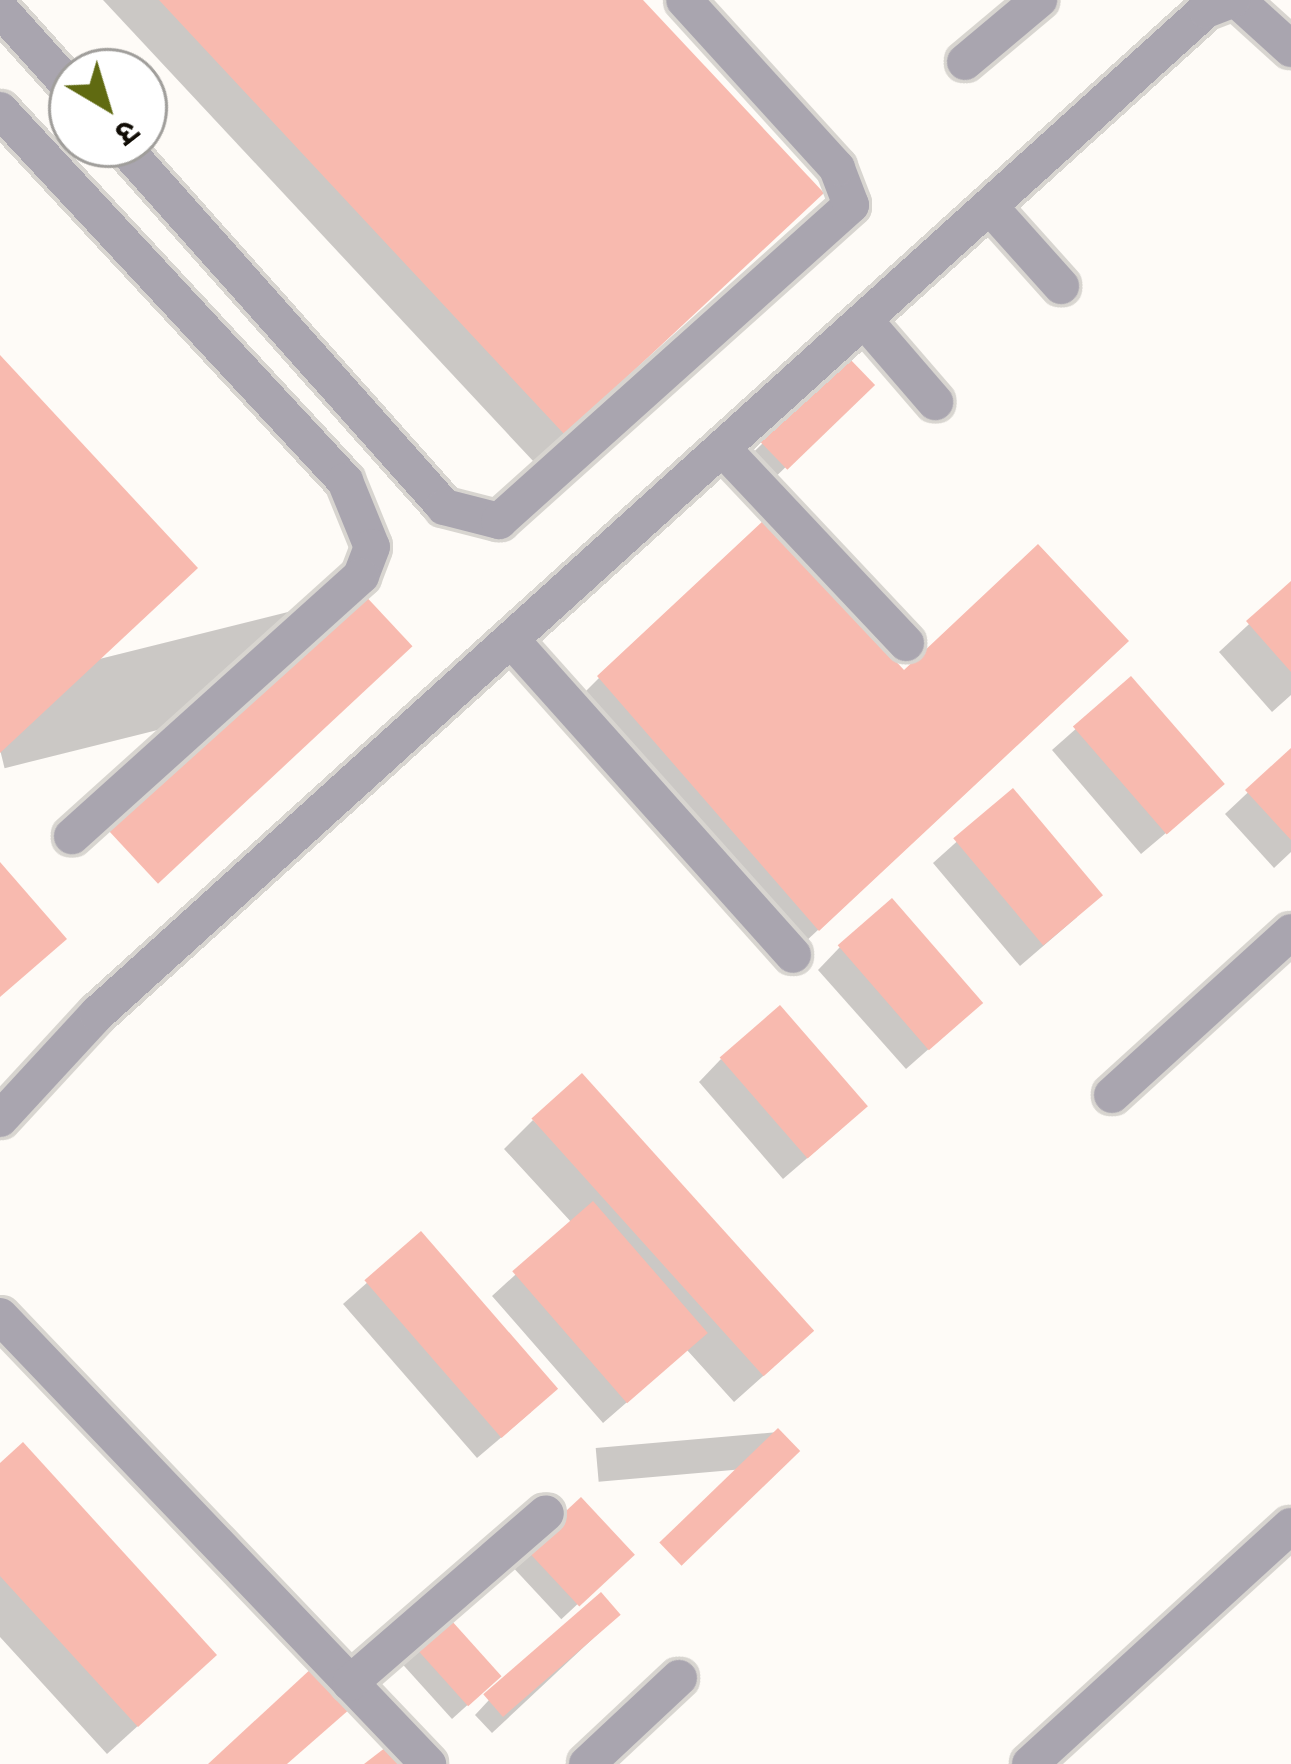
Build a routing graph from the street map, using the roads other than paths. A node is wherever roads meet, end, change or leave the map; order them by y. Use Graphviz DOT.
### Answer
graph roads {
  1 [pos="684,0"];
  2 [pos="1039,0"];
  3 [pos="1235,0"];
  4 [pos="0,9"];
  5 [pos="1291,49"];
  6 [pos="48,62"];
  7 [pos="964,62"];
  8 [pos="0,110"];
  9 [pos="142,168"];
  10 [pos="991,208"];
  11 [pos="1061,286"];
  12 [pos="866,322"];
  13 [pos="935,402"];
  14 [pos="725,451"];
  15 [pos="907,643"];
  16 [pos="515,644"];
  17 [pos="72,836"];
  18 [pos="1291,932"];
  19 [pos="793,955"];
  20 [pos="1112,1095"];
  21 [pos="0,1119"];
  22 [pos="0,1316"];
  23 [pos="546,1513"];
  24 [pos="1291,1526"];
  25 [pos="679,1678"];
  26 [pos="350,1682"];
  27 [pos="428,1764"];
  28 [pos="587,1764"];
  29 [pos="1030,1764"];
  1 -- 9 [label="street"];
  2 -- 7 [label="street"];
  3 -- 5 [label="street"];
  3 -- 10 [label="street"];
  4 -- 6 [label="street"];
  8 -- 17 [label="street"];
  10 -- 11 [label="street"];
  10 -- 12 [label="street"];
  12 -- 13 [label="street"];
  12 -- 14 [label="street"];
  14 -- 15 [label="street"];
  14 -- 16 [label="street"];
  16 -- 19 [label="street"];
  16 -- 21 [label="street"];
  18 -- 20 [label="street"];
  22 -- 26 [label="street"];
  23 -- 26 [label="street"];
  24 -- 29 [label="street"];
  25 -- 28 [label="street"];
  26 -- 27 [label="street"];
}
